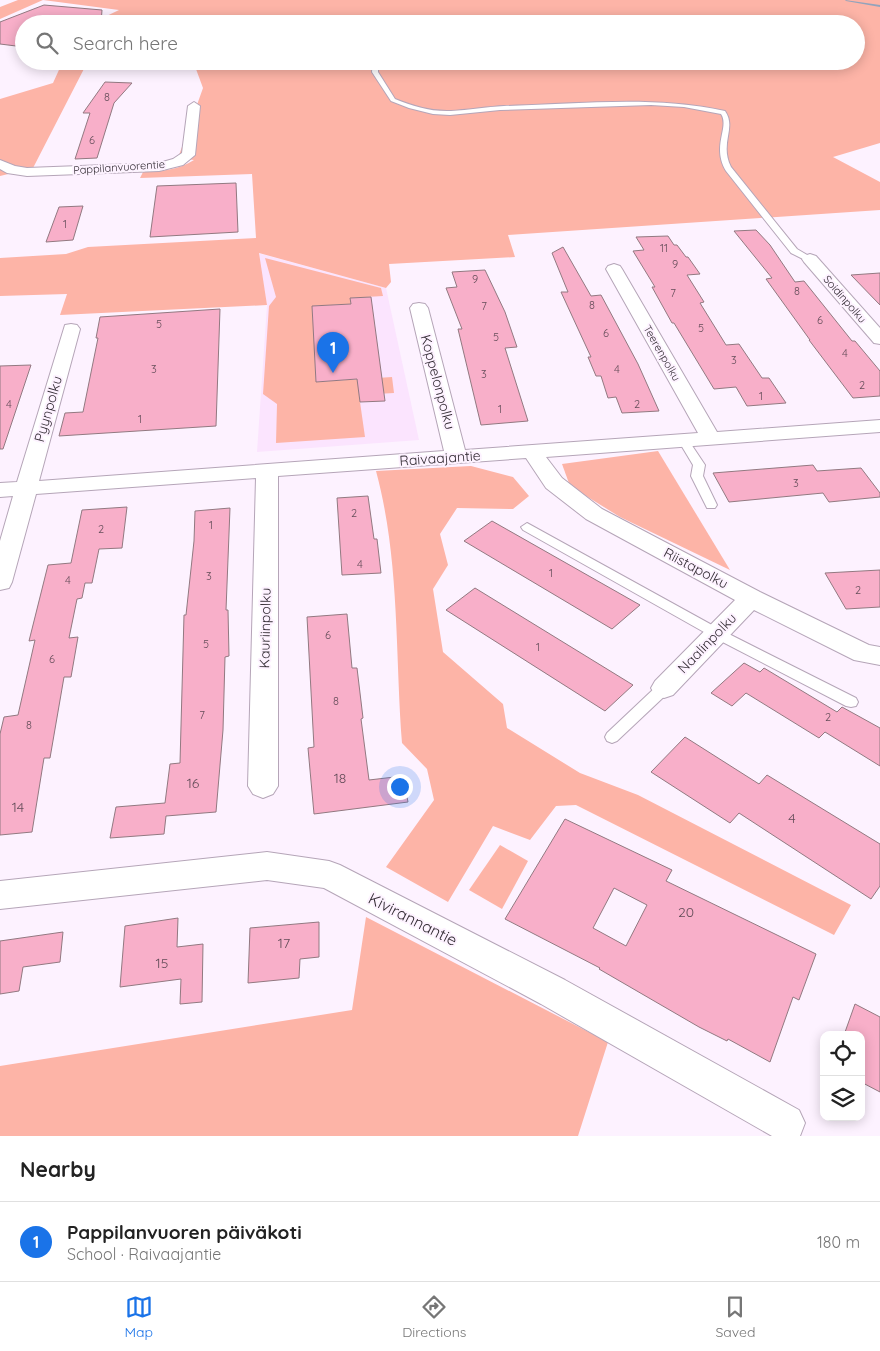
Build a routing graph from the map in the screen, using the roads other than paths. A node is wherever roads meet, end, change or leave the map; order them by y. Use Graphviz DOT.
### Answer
graph roads {
  1 [pos="375,70"];
  2 [pos="194,106"];
  3 [pos="0,164"];
  4 [pos="810,259"];
  5 [pos="614,269"];
  6 [pos="419,308"];
  7 [pos="71,329"];
  8 [pos="880,339"];
  9 [pos="880,426"];
  10 [pos="710,437"];
  11 [pos="683,440"];
  12 [pos="532,451"];
  13 [pos="456,457"];
  14 [pos="267,470"];
  15 [pos="26,488"];
  16 [pos="0,490"];
  17 [pos="711,505"];
  18 [pos="527,527"];
  19 [pos="0,582"];
  20 [pos="751,598"];
  21 [pos="716,632"];
  22 [pos="880,656"];
  23 [pos="664,688"];
  24 [pos="851,702"];
  25 [pos="612,737"];
  26 [pos="263,786"];
  27 [pos="0,895"];
  28 [pos="786,1123"];
  1 -- 4 [label="lane"];
  2 -- 3 [label="street, Pappilanvuorentie"];
  4 -- 8 [label="street, Soidinpolku"];
  5 -- 10 [label="street, Teerenpolku"];
  6 -- 13 [label="street, Koppelonpolku"];
  7 -- 15 [label="street, Pyynpolku"];
  9 -- 10 [label="street, Raivaajantie"];
  10 -- 11 [label="street, Raivaajantie"];
  11 -- 12 [label="street, Raivaajantie"];
  11 -- 17 [label="lane"];
  12 -- 13 [label="street, Raivaajantie"];
  12 -- 20 [label="street, Riistapolku"];
  13 -- 14 [label="street, Raivaajantie"];
  14 -- 15 [label="street, Raivaajantie"];
  14 -- 26 [label="street, Kauriinpolku"];
  15 -- 16 [label="street, Raivaajantie"];
  15 -- 19 [label="street, Pyynpolku"];
  18 -- 21 [label="lane"];
  20 -- 21 [label="street, Naalinpolku"];
  20 -- 22 [label="street, Riistapolku"];
  21 -- 23 [label="street, Naalinpolku"];
  21 -- 24 [label="lane"];
  23 -- 25 [label="lane"];
  27 -- 28 [label="street, Kivirannantie"];
}
